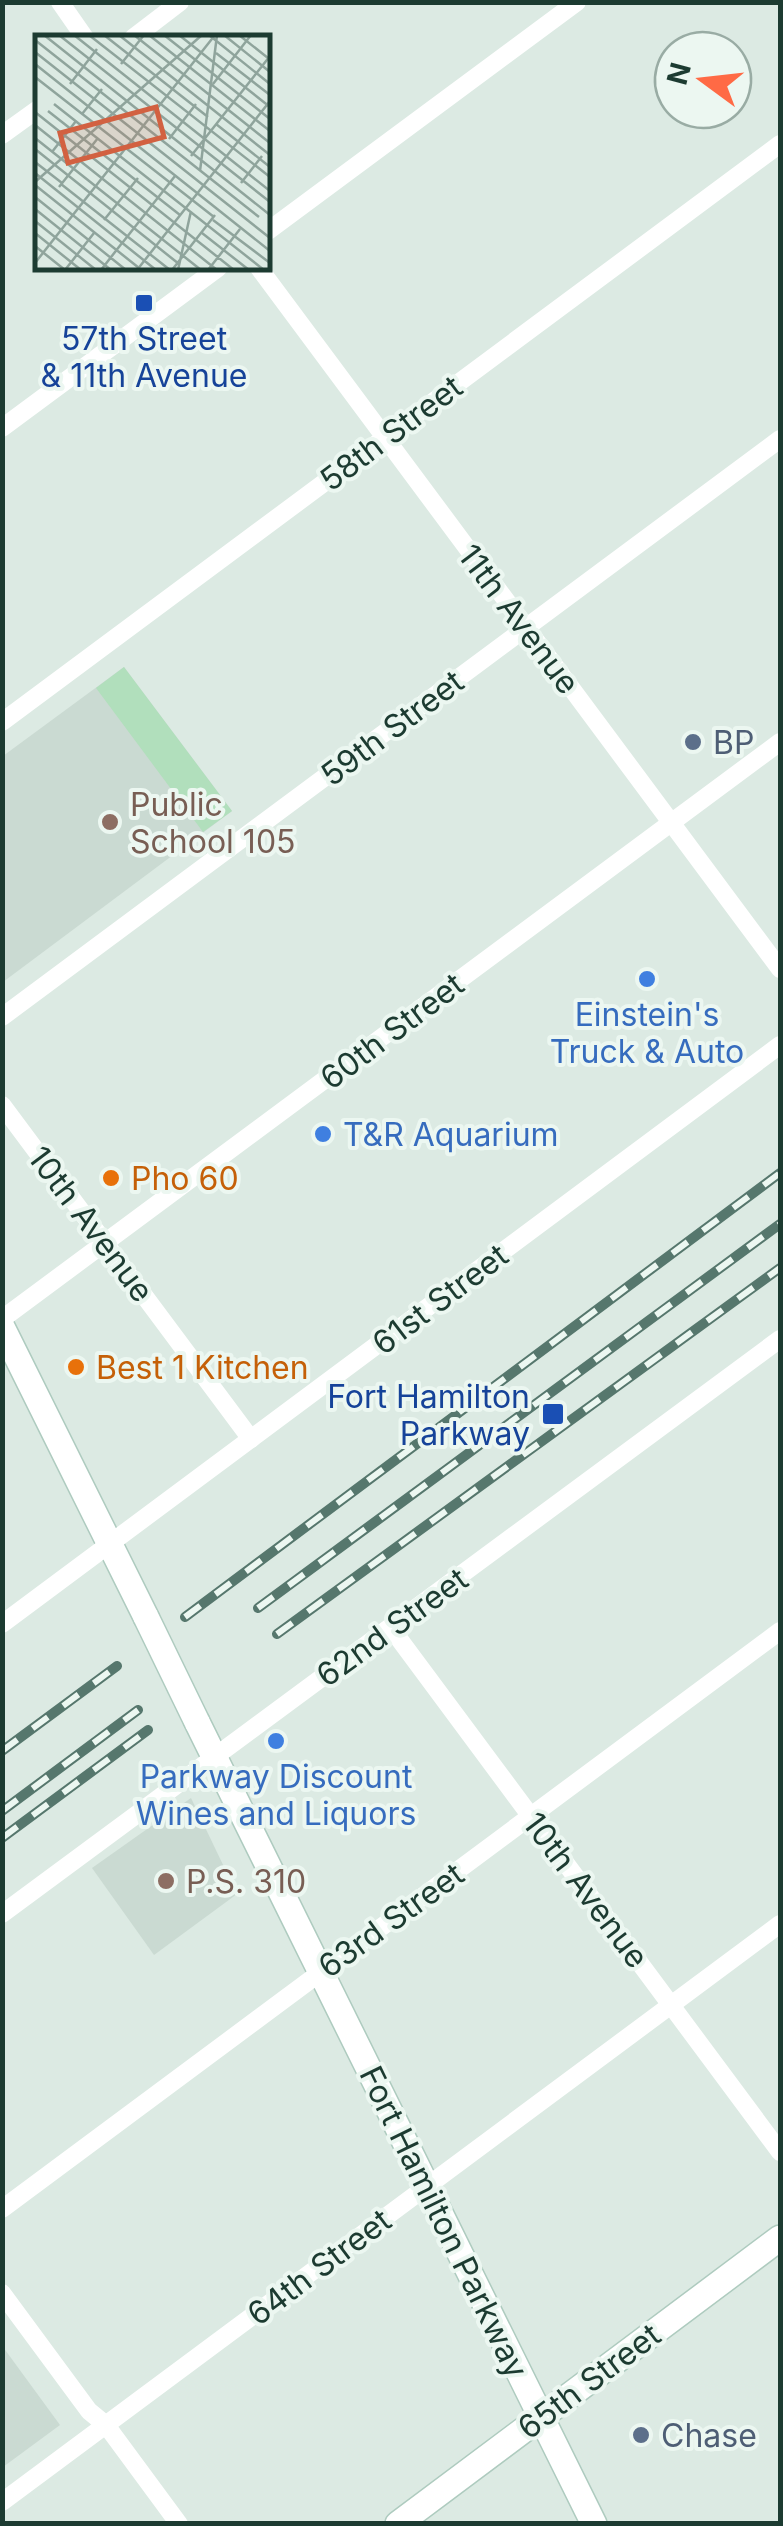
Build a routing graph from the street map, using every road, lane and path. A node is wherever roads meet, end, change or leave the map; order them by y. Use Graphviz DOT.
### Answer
graph roads {
  1 [pos="60,2"];
  2 [pos="180,2"];
  3 [pos="577,2"];
  4 [pos="83,35"];
  5 [pos="137,35"];
  6 [pos="35,110"];
  7 [pos="2,135"];
  8 [pos="780,144"];
  9 [pos="270,230"];
  10 [pos="215,270"];
  11 [pos="259,270"];
  12 [pos="2,428"];
  13 [pos="383,438"];
  14 [pos="780,439"];
  15 [pos="526,628"];
  16 [pos="2,722"];
  17 [pos="780,742"];
  18 [pos="672,823"];
  19 [pos="780,969"];
  20 [pos="2,1017"];
  21 [pos="780,1045"];
  22 [pos="2,1105"];
  23 [pos="106,1243"];
  24 [pos="2,1319"];
  25 [pos="2,1328"];
  26 [pos="780,1339"];
  27 [pos="251,1440"];
  28 [pos="110,1544"];
  29 [pos="2,1624"];
  30 [pos="391,1628"];
  31 [pos="780,1631"];
  32 [pos="214,1757"];
  33 [pos="532,1816"];
  34 [pos="2,1914"];
  35 [pos="780,1924"];
  36 [pos="320,1972"];
  37 [pos="671,2005"];
  38 [pos="780,2152"];
  39 [pos="427,2187"];
  40 [pos="2,2208"];
  41 [pos="780,2238"];
  42 [pos="2,2293"];
  43 [pos="541,2417"];
  44 [pos="106,2425"];
  45 [pos="2,2502"];
  46 [pos="179,2524"];
  47 [pos="398,2524"];
  48 [pos="594,2524"];
  1 -- 4 [label="street"];
  2 -- 5 [label="street"];
  3 -- 9 [label="street"];
  6 -- 7 [label="street"];
  8 -- 13 [label="street, 58th Street"];
  10 -- 12 [label="street"];
  11 -- 13 [label="street, 11th Avenue"];
  13 -- 15 [label="street, 11th Avenue"];
  13 -- 16 [label="street, 58th Street"];
  14 -- 15 [label="street, 59th Street"];
  15 -- 18 [label="street, 11th Avenue"];
  15 -- 20 [label="street, 59th Street"];
  17 -- 18 [label="street, 60th Street"];
  18 -- 19 [label="street, 11th Avenue"];
  18 -- 23 [label="street, 60th Street"];
  21 -- 27 [label="street, 61st Street"];
  22 -- 23 [label="street, 10th Avenue"];
  23 -- 24 [label="street, 60th Street"];
  23 -- 27 [label="street, 10th Avenue"];
  25 -- 28 [label="main road, Fort Hamilton Parkway"];
  26 -- 30 [label="street, 62nd Street"];
  27 -- 28 [label="street, 61st Street"];
  28 -- 29 [label="street, 61st Street"];
  28 -- 32 [label="main road, Fort Hamilton Parkway, bridge"];
  30 -- 32 [label="street, 62nd Street"];
  30 -- 33 [label="street, 10th Avenue"];
  31 -- 33 [label="street, 63rd Street"];
  32 -- 34 [label="street, 62nd Street"];
  32 -- 36 [label="main road, Fort Hamilton Parkway"];
  33 -- 36 [label="street, 63rd Street"];
  33 -- 37 [label="street, 10th Avenue"];
  35 -- 37 [label="street, 64th Street"];
  36 -- 39 [label="main road, Fort Hamilton Parkway"];
  36 -- 40 [label="street, 63rd Street"];
  37 -- 38 [label="street, 10th Avenue"];
  37 -- 39 [label="street, 64th Street"];
  39 -- 43 [label="main road, Fort Hamilton Parkway"];
  39 -- 44 [label="street, 64th Street"];
  41 -- 43 [label="main road, 65th Street"];
  42 -- 44 [label="street"];
  43 -- 47 [label="main road, 65th Street"];
  43 -- 48 [label="main road, Fort Hamilton Parkway"];
  44 -- 45 [label="street, 64th Street"];
  44 -- 46 [label="street"];
}
